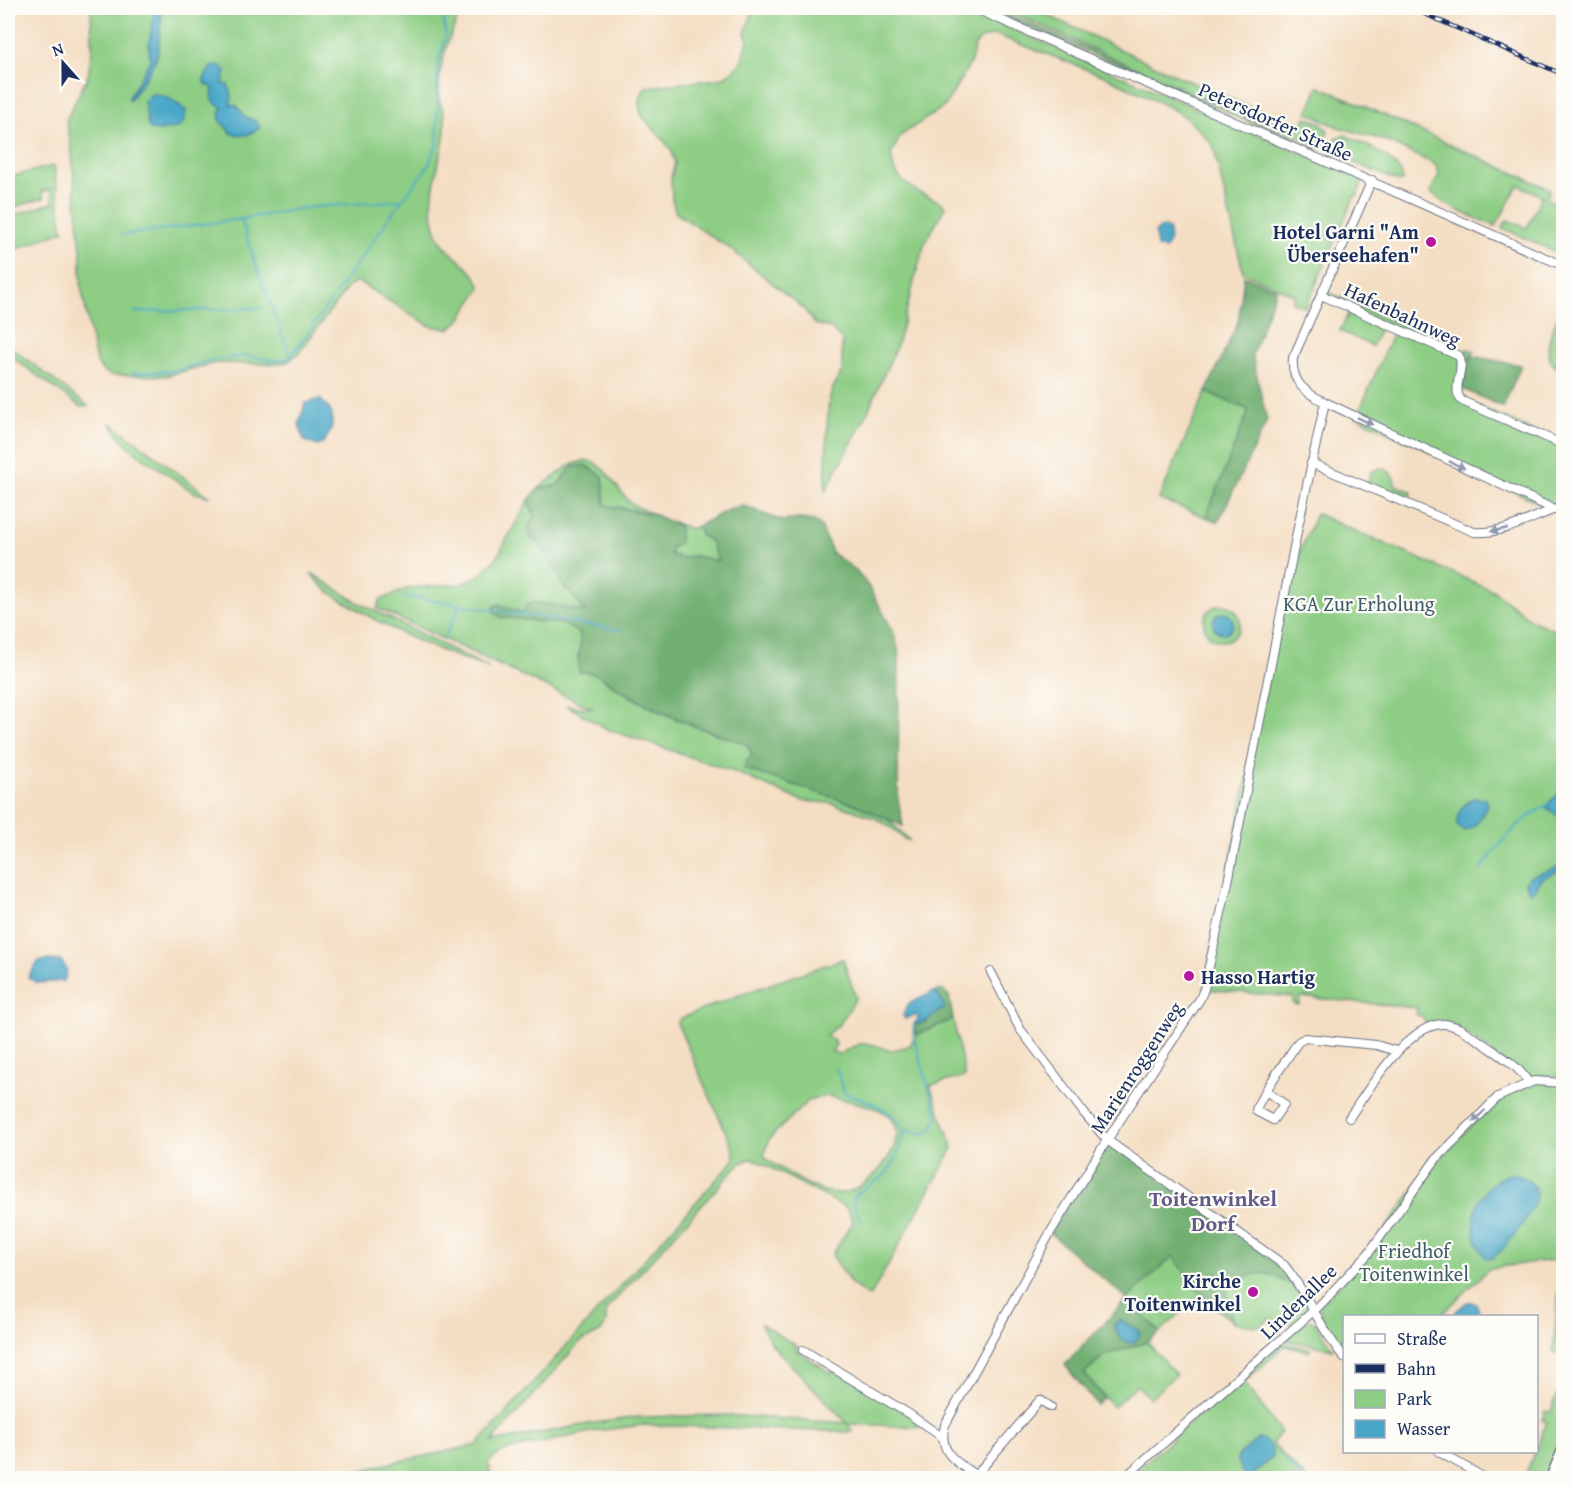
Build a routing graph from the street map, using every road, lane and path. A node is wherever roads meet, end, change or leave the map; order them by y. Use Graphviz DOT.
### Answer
graph roads {
  1 [pos="974,8"];
  2 [pos="1372,180"];
  3 [pos="1563,266"];
  4 [pos="1321,295"];
  5 [pos="1325,402"];
  6 [pos="1563,445"];
  7 [pos="1311,463"];
  8 [pos="1553,510"];
  9 [pos="1563,514"];
  10 [pos="991,972"];
  11 [pos="1396,1051"];
  12 [pos="1527,1083"];
  13 [pos="1563,1083"];
  14 [pos="1266,1091"];
  15 [pos="1349,1118"];
  16 [pos="1107,1140"];
  17 [pos="1313,1312"];
  18 [pos="803,1350"];
  19 [pos="1343,1356"];
  20 [pos="1051,1407"];
  21 [pos="942,1437"];
  22 [pos="1563,1448"];
  23 [pos="1441,1453"];
  24 [pos="978,1477"];
  25 [pos="1124,1479"];
  26 [pos="1485,1479"];
  27 [pos="1551,1479"];
  1 -- 2 [label="street, Petersdorfer Straße"];
  2 -- 3 [label="street, Petersdorfer Straße"];
  2 -- 4 [label="street, Hafenbahnweg"];
  4 -- 5 [label="street, Hafenbahnweg"];
  4 -- 6 [label="street, Hafenbahnweg"];
  5 -- 7 [label="street"];
  5 -- 8 [label="street, Hafenbahnweg, one-way"];
  8 -- 7 [label="street, one-way"];
  7 -- 16 [label="street, Marienroggenweg"];
  8 -- 9 [label="street, Hafenbahnweg"];
  10 -- 16 [label="street"];
  11 -- 12 [label="street"];
  11 -- 14 [label="street"];
  11 -- 15 [label="street"];
  12 -- 13 [label="street, Lindenallee"];
  12 -- 17 [label="street, Lindenallee, one-way"];
  16 -- 17 [label="street"];
  16 -- 21 [label="street, Marienroggenweg"];
  17 -- 19 [label="street"];
  17 -- 25 [label="street, Lindenallee"];
  18 -- 21 [label="street"];
  20 -- 24 [label="street"];
  21 -- 24 [label="street"];
  22 -- 27 [label="street"];
  23 -- 26 [label="street"];
}
